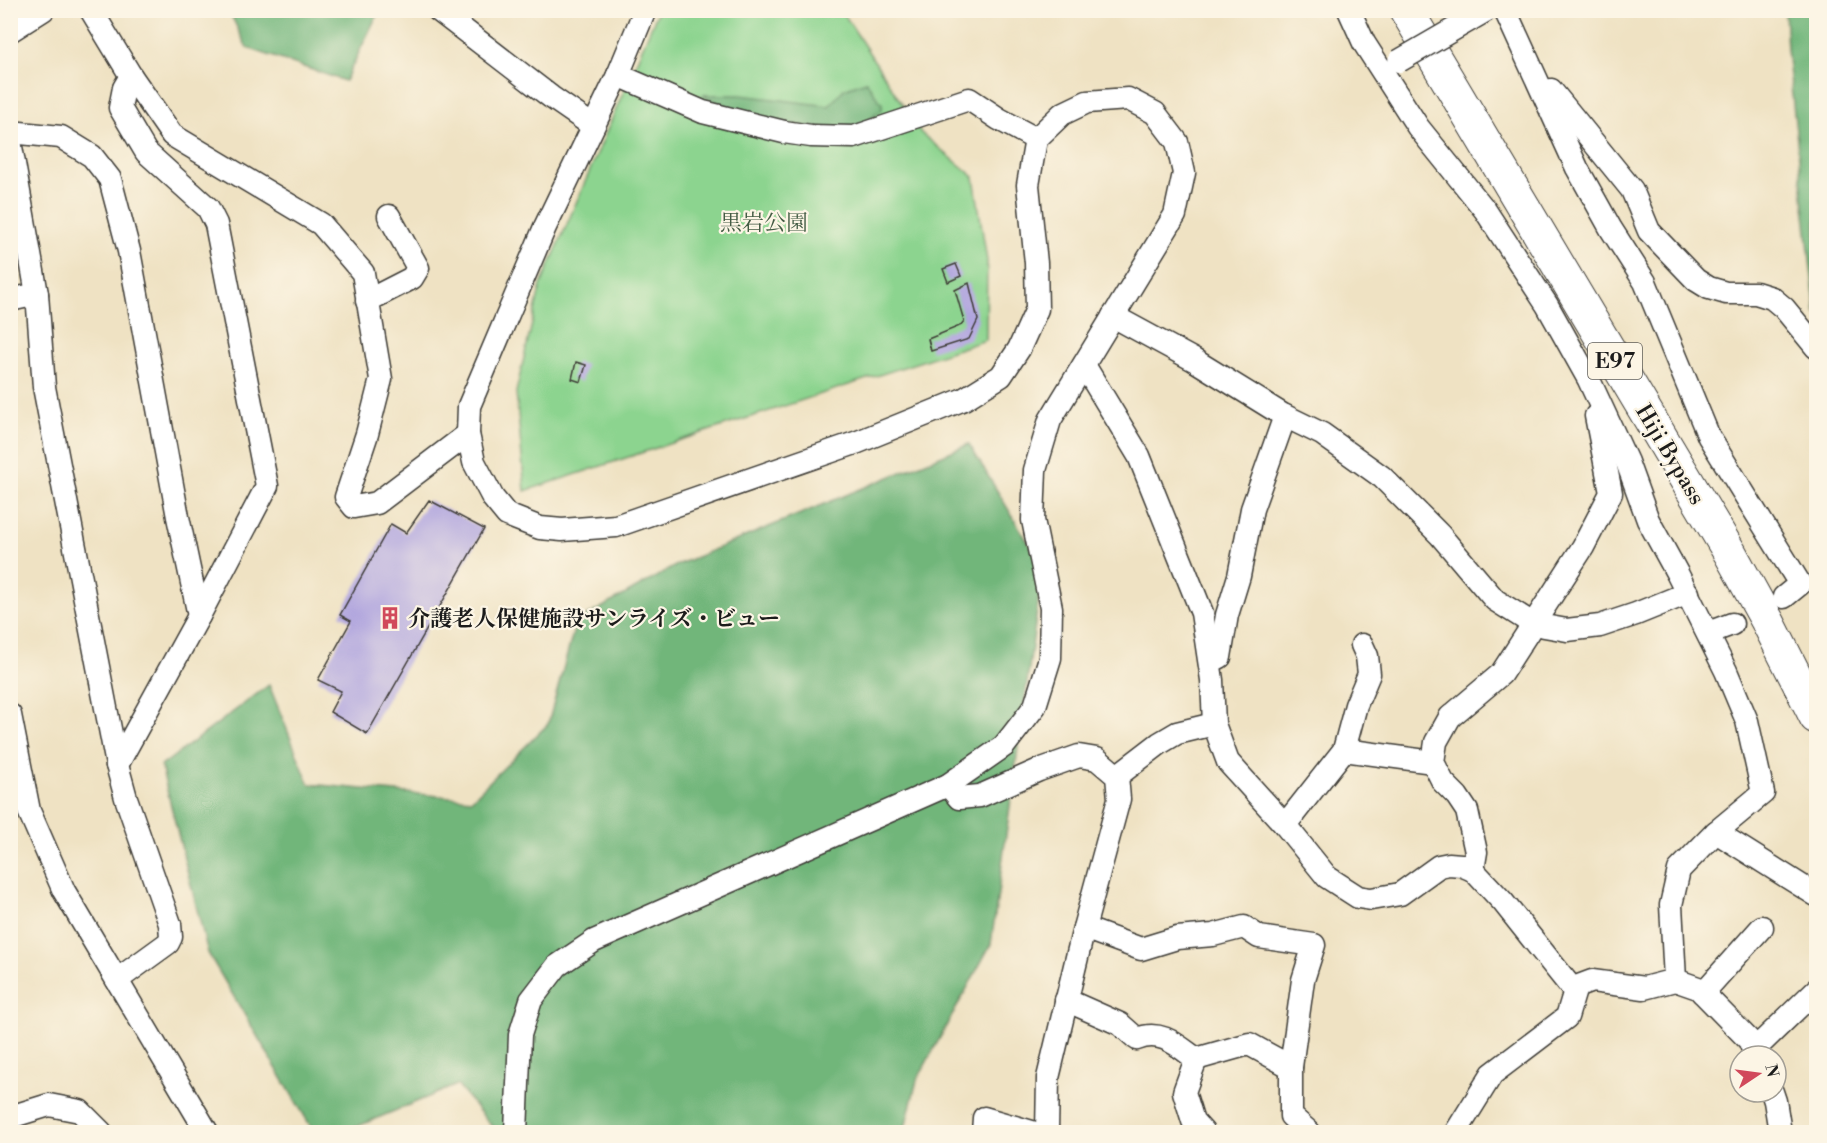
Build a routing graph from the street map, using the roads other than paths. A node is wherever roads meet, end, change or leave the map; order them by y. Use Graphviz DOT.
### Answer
graph roads {
  1 [pos="43,10"];
  2 [pos="91,10"];
  3 [pos="438,10"];
  4 [pos="645,10"];
  5 [pos="1349,10"];
  6 [pos="1406,10"];
  7 [pos="1487,10"];
  8 [pos="1505,10"];
  9 [pos="10,31"];
  10 [pos="1391,66"];
  11 [pos="1532,68"];
  12 [pos="618,75"];
  13 [pos="131,76"];
  14 [pos="593,126"];
  15 [pos="10,132"];
  16 [pos="1036,139"];
  17 [pos="10,141"];
  18 [pos="389,216"];
  19 [pos="37,294"];
  20 [pos="10,300"];
  21 [pos="367,301"];
  22 [pos="1113,316"];
  23 [pos="1816,347"];
  24 [pos="1084,365"];
  25 [pos="1589,380"];
  26 [pos="1286,416"];
  27 [pos="468,434"];
  28 [pos="1688,593"];
  29 [pos="1784,597"];
  30 [pos="199,616"];
  31 [pos="1533,624"];
  32 [pos="1732,624"];
  33 [pos="1708,633"];
  34 [pos="1362,645"];
  35 [pos="1210,662"];
  36 [pos="10,715"];
  37 [pos="1816,717"];
  38 [pos="1214,724"];
  39 [pos="1344,750"];
  40 [pos="1433,762"];
  41 [pos="117,765"];
  42 [pos="1117,776"];
  43 [pos="948,785"];
  44 [pos="1285,825"];
  45 [pos="1716,832"];
  46 [pos="1473,870"];
  47 [pos="1816,895"];
  48 [pos="1762,927"];
  49 [pos="1084,928"];
  50 [pos="117,980"];
  51 [pos="1675,980"];
  52 [pos="1576,987"];
  53 [pos="1816,990"];
  54 [pos="1703,993"];
  55 [pos="1066,1000"];
  56 [pos="1751,1044"];
  57 [pos="1764,1044"];
  58 [pos="1196,1059"];
  59 [pos="1291,1067"];
  60 [pos="1775,1104"];
  61 [pos="10,1117"];
  62 [pos="101,1132"];
  63 [pos="207,1132"];
  64 [pos="516,1132"];
  65 [pos="983,1132"];
  66 [pos="1032,1132"];
  67 [pos="1047,1132"];
  68 [pos="1203,1132"];
  69 [pos="1309,1132"];
  70 [pos="1456,1132"];
  71 [pos="1780,1132"];
  1 -- 9 [label="street"];
  2 -- 13 [label="street"];
  3 -- 14 [label="street"];
  4 -- 12 [label="street"];
  5 -- 10 [label="street"];
  6 -- 37 [label="highway, Hiji Bypass / E97"];
  7 -- 10 [label="street, bridge"];
  8 -- 11 [label="street"];
  10 -- 25 [label="street"];
  11 -- 23 [label="street"];
  11 -- 29 [label="street"];
  12 -- 14 [label="street"];
  12 -- 16 [label="street"];
  13 -- 21 [label="street"];
  13 -- 30 [label="street"];
  14 -- 27 [label="street"];
  15 -- 30 [label="street"];
  16 -- 22 [label="street"];
  16 -- 27 [label="street"];
  17 -- 19 [label="street"];
  18 -- 21 [label="street"];
  19 -- 20 [label="street"];
  19 -- 41 [label="street"];
  21 -- 27 [label="street"];
  22 -- 24 [label="street"];
  22 -- 26 [label="street"];
  24 -- 35 [label="street"];
  24 -- 43 [label="street"];
  25 -- 28 [label="street"];
  25 -- 31 [label="street"];
  26 -- 31 [label="street"];
  26 -- 35 [label="street"];
  28 -- 31 [label="street"];
  28 -- 33 [label="street"];
  30 -- 41 [label="street"];
  31 -- 40 [label="street"];
  32 -- 33 [label="street"];
  33 -- 45 [label="street"];
  34 -- 39 [label="street"];
  35 -- 38 [label="street"];
  36 -- 50 [label="street"];
  38 -- 42 [label="street"];
  38 -- 44 [label="street"];
  39 -- 40 [label="street"];
  39 -- 44 [label="street"];
  40 -- 46 [label="street"];
  41 -- 50 [label="street"];
  42 -- 43 [label="street"];
  42 -- 49 [label="street"];
  43 -- 64 [label="street"];
  44 -- 46 [label="street"];
  45 -- 47 [label="street"];
  45 -- 51 [label="street"];
  46 -- 52 [label="street"];
  48 -- 54 [label="street"];
  49 -- 55 [label="street"];
  49 -- 59 [label="street"];
  50 -- 63 [label="street"];
  51 -- 52 [label="street"];
  51 -- 54 [label="street"];
  52 -- 70 [label="street"];
  53 -- 57 [label="street"];
  54 -- 56 [label="street"];
  55 -- 58 [label="street"];
  55 -- 67 [label="street"];
  58 -- 59 [label="street"];
  58 -- 68 [label="street"];
  59 -- 69 [label="street"];
  60 -- 71 [label="street"];
  61 -- 62 [label="street"];
  65 -- 66 [label="street"];
}
